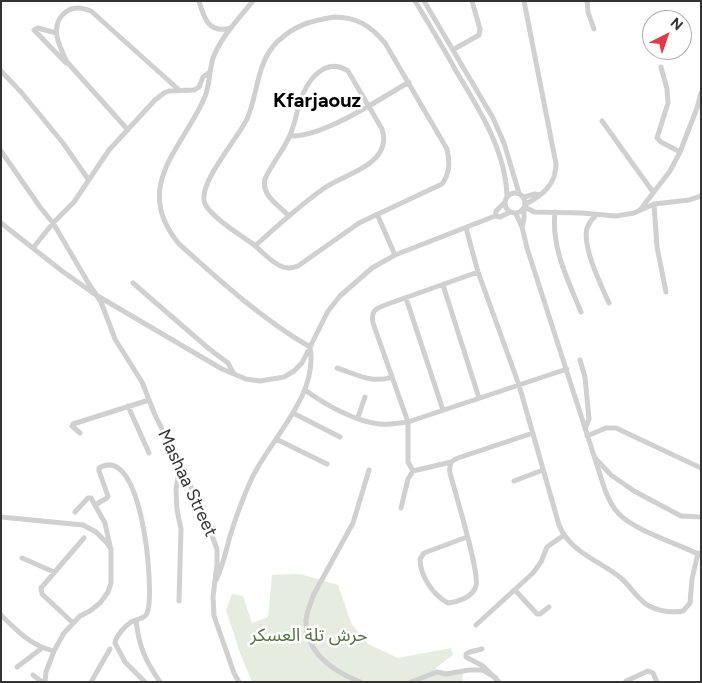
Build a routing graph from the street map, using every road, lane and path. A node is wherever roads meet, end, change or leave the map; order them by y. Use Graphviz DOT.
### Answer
graph roads {
  1 [pos="198,1"];
  2 [pos="253,1"];
  3 [pos="415,1"];
  4 [pos="424,1"];
  5 [pos="472,1"];
  6 [pos="524,1"];
  7 [pos="587,1"];
  8 [pos="232,28"];
  9 [pos="594,29"];
  10 [pos="56,33"];
  11 [pos="456,48"];
  12 [pos="661,67"];
  13 [pos="73,70"];
  14 [pos="1,71"];
  15 [pos="210,72"];
  16 [pos="409,82"];
  17 [pos="179,90"];
  18 [pos="701,93"];
  19 [pos="482,98"];
  20 [pos="475,102"];
  21 [pos="370,105"];
  22 [pos="602,121"];
  23 [pos="128,130"];
  24 [pos="290,136"];
  25 [pos="1,151"];
  26 [pos="680,152"];
  27 [pos="88,179"];
  28 [pos="653,192"];
  29 [pos="521,195"];
  30 [pos="540,195"];
  31 [pos="701,196"];
  32 [pos="506,200"];
  33 [pos="654,204"];
  34 [pos="525,207"];
  35 [pos="640,210"];
  36 [pos="555,212"];
  37 [pos="513,213"];
  38 [pos="377,214"];
  39 [pos="596,215"];
  40 [pos="289,216"];
  41 [pos="494,216"];
  42 [pos="1,223"];
  43 [pos="53,223"];
  44 [pos="522,227"];
  45 [pos="466,228"];
  46 [pos="255,246"];
  47 [pos="33,248"];
  48 [pos="395,255"];
  49 [pos="478,272"];
  50 [pos="133,284"];
  51 [pos="443,285"];
  52 [pos="666,292"];
  53 [pos="96,294"];
  54 [pos="406,298"];
  55 [pos="609,303"];
  56 [pos="581,312"];
  57 [pos="310,347"];
  58 [pos="580,360"];
  59 [pos="337,368"];
  60 [pos="566,369"];
  61 [pos="234,374"];
  62 [pos="392,377"];
  63 [pos="519,385"];
  64 [pos="305,390"];
  65 [pos="365,397"];
  66 [pos="480,398"];
  67 [pos="149,400"];
  68 [pos="128,406"];
  69 [pos="442,410"];
  70 [pos="293,412"];
  71 [pos="358,418"];
  72 [pos="408,422"];
  73 [pos="584,428"];
  74 [pos="80,433"];
  75 [pos="533,434"];
  76 [pos="587,436"];
  77 [pos="340,437"];
  78 [pos="276,439"];
  79 [pos="148,454"];
  80 [pos="595,458"];
  81 [pos="451,462"];
  82 [pos="327,464"];
  83 [pos="180,465"];
  84 [pos="701,468"];
  85 [pos="368,470"];
  86 [pos="543,470"];
  87 [pos="413,472"];
  88 [pos="514,481"];
  89 [pos="95,505"];
  90 [pos="401,508"];
  91 [pos="75,512"];
  92 [pos="701,517"];
  93 [pos="2,519"];
  94 [pos="564,535"];
  95 [pos="467,537"];
  96 [pos="84,538"];
  97 [pos="110,549"];
  98 [pos="699,554"];
  99 [pos="22,558"];
  100 [pos="54,572"];
  101 [pos="216,580"];
  102 [pos="515,590"];
  103 [pos="179,601"];
  104 [pos="549,607"];
  105 [pos="1,615"];
  106 [pos="136,620"];
  107 [pos="73,623"];
  108 [pos="476,625"];
  109 [pos="42,648"];
  110 [pos="110,649"];
  111 [pos="482,650"];
  112 [pos="54,651"];
  113 [pos="17,667"];
  114 [pos="33,675"];
  115 [pos="497,680"];
  116 [pos="626,681"];
  117 [pos="44,682"];
  118 [pos="90,682"];
  119 [pos="145,682"];
  120 [pos="160,682"];
  121 [pos="239,682"];
  122 [pos="360,682"];
  123 [pos="410,682"];
  124 [pos="657,682"];
  1 -- 8 [label="street"];
  2 -- 8 [label="street"];
  3 -- 20 [label="street"];
  4 -- 19 [label="street"];
  5 -- 11 [label="street"];
  6 -- 30 [label="street"];
  7 -- 9 [label="street"];
  8 -- 15 [label="street"];
  10 -- 13 [label="street"];
  10 -- 13 [label="street"];
  10 -- 17 [label="street"];
  12 -- 26 [label="street"];
  13 -- 23 [label="street"];
  14 -- 27 [label="street"];
  15 -- 17 [label="street"];
  15 -- 57 [label="street"];
  16 -- 21 [label="street"];
  16 -- 38 [label="street"];
  16 -- 46 [label="street"];
  17 -- 23 [label="street"];
  18 -- 26 [label="street"];
  19 -- 20 [label="street"];
  19 -- 29 [label="street"];
  20 -- 32 [label="street"];
  21 -- 24 [label="street"];
  21 -- 24 [label="street"];
  21 -- 40 [label="street"];
  22 -- 28 [label="street"];
  23 -- 27 [label="street"];
  24 -- 40 [label="street"];
  25 -- 43 [label="street, Mashaa Street"];
  26 -- 28 [label="street"];
  27 -- 43 [label="street"];
  28 -- 35 [label="street"];
  29 -- 30 [label="street"];
  29 -- 32 [label="street"];
  29 -- 34 [label="street"];
  30 -- 34 [label="street"];
  31 -- 33 [label="street"];
  32 -- 37 [label="street"];
  32 -- 41 [label="street"];
  33 -- 35 [label="street"];
  33 -- 52 [label="street"];
  34 -- 36 [label="street"];
  34 -- 37 [label="street"];
  34 -- 44 [label="street"];
  35 -- 39 [label="street"];
  36 -- 39 [label="street"];
  36 -- 56 [label="street"];
  37 -- 41 [label="street"];
  37 -- 44 [label="street"];
  38 -- 46 [label="street"];
  38 -- 48 [label="street"];
  39 -- 55 [label="street"];
  40 -- 46 [label="street"];
  41 -- 45 [label="street"];
  42 -- 47 [label="street"];
  43 -- 47 [label="street"];
  43 -- 53 [label="street, Mashaa Street"];
  44 -- 60 [label="street"];
  45 -- 48 [label="street"];
  45 -- 49 [label="street"];
  47 -- 53 [label="street"];
  48 -- 57 [label="street"];
  49 -- 51 [label="street"];
  49 -- 63 [label="street"];
  50 -- 61 [label="street"];
  51 -- 54 [label="street"];
  51 -- 66 [label="street"];
  53 -- 61 [label="street"];
  53 -- 67 [label="street, Mashaa Street"];
  54 -- 62 [label="street"];
  54 -- 69 [label="street"];
  57 -- 61 [label="street"];
  57 -- 64 [label="street"];
  58 -- 73 [label="street"];
  59 -- 62 [label="street"];
  60 -- 63 [label="street"];
  60 -- 73 [label="street"];
  62 -- 72 [label="street"];
  63 -- 66 [label="street"];
  63 -- 75 [label="street"];
  64 -- 70 [label="street"];
  64 -- 71 [label="street"];
  65 -- 71 [label="street"];
  66 -- 69 [label="street"];
  67 -- 68 [label="street"];
  67 -- 83 [label="street, Mashaa Street"];
  68 -- 74 [label="street"];
  68 -- 79 [label="street"];
  69 -- 72 [label="street"];
  70 -- 77 [label="street"];
  70 -- 78 [label="street"];
  71 -- 72 [label="street"];
  72 -- 87 [label="street"];
  73 -- 76 [label="street"];
  75 -- 81 [label="street"];
  75 -- 86 [label="street"];
  76 -- 80 [label="street"];
  76 -- 84 [label="street"];
  78 -- 82 [label="street"];
  78 -- 101 [label="street"];
  80 -- 92 [label="street"];
  80 -- 98 [label="street"];
  81 -- 87 [label="street"];
  81 -- 95 [label="street"];
  83 -- 101 [label="street, Mashaa Street"];
  83 -- 103 [label="street"];
  85 -- 122 [label="street"];
  86 -- 88 [label="street"];
  86 -- 94 [label="street"];
  87 -- 90 [label="street"];
  89 -- 91 [label="street"];
  89 -- 97 [label="street"];
  89 -- 106 [label="street"];
  93 -- 97 [label="street"];
  94 -- 98 [label="street"];
  94 -- 102 [label="street"];
  95 -- 95 [label="street"];
  96 -- 100 [label="street"];
  97 -- 107 [label="street"];
  99 -- 100 [label="street"];
  100 -- 107 [label="street"];
  101 -- 121 [label="street, Mashaa Street"];
  102 -- 104 [label="street"];
  102 -- 108 [label="street"];
  105 -- 109 [label="street"];
  106 -- 119 [label="street"];
  106 -- 120 [label="street"];
  107 -- 112 [label="street"];
  109 -- 112 [label="street"];
  109 -- 113 [label="street"];
  110 -- 118 [label="street"];
  111 -- 115 [label="street"];
  112 -- 117 [label="street"];
  114 -- 117 [label="street"];
  115 -- 123 [label="street"];
  116 -- 124 [label="street"];
}
